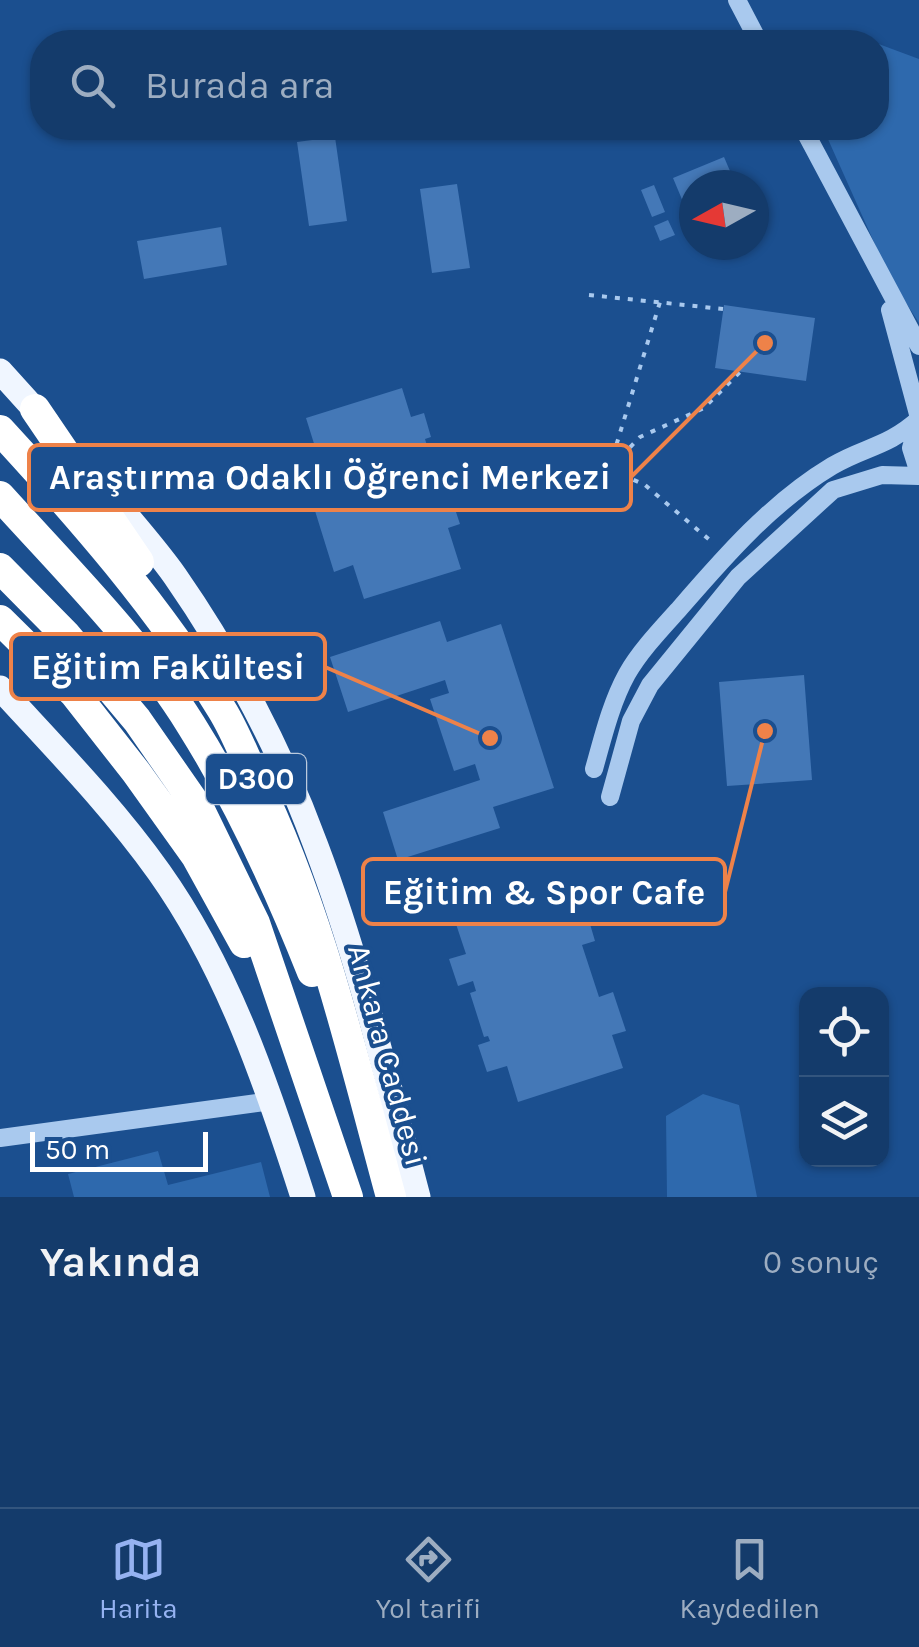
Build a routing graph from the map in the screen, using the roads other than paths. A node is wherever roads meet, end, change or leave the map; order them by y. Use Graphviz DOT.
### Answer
graph roads {
  1 [pos="737,0"];
  2 [pos="753,30"];
  3 [pos="809,140"];
  4 [pos="882,281"];
  5 [pos="919,346"];
  6 [pos="0,371"];
  7 [pos="35,409"];
  8 [pos="919,419"];
  9 [pos="0,430"];
  10 [pos="919,474"];
  11 [pos="0,496"];
  12 [pos="0,568"];
  13 [pos="0,620"];
  14 [pos="0,688"];
  15 [pos="0,709"];
  16 [pos="224,712"];
  17 [pos="38,730"];
  18 [pos="594,769"];
  19 [pos="610,797"];
  20 [pos="297,1038"];
  21 [pos="272,1101"];
  22 [pos="0,1138"];
  23 [pos="399,1195"];
  24 [pos="303,1197"];
  25 [pos="348,1197"];
  1 -- 2 [label="street"];
  3 -- 4 [label="street"];
  4 -- 5 [label="street"];
  4 -- 8 [label="street"];
  6 -- 7 [label="main road, Ankara Caddesi"];
  7 -- 16 [label="highway"];
  7 -- 23 [label="main road, Ankara Caddesi"];
  8 -- 10 [label="street"];
  8 -- 18 [label="street"];
  9 -- 16 [label="highway, Ankara Caddesi / D300"];
  10 -- 19 [label="street"];
  11 -- 23 [label="highway"];
  12 -- 20 [label="highway, D300"];
  13 -- 20 [label="highway"];
  14 -- 17 [label="main road"];
  15 -- 17 [label="street"];
  16 -- 23 [label="highway, Ankara Caddesi / D300"];
  17 -- 21 [label="main road"];
  20 -- 25 [label="highway, D300"];
  21 -- 22 [label="street"];
  21 -- 24 [label="main road"];
}
